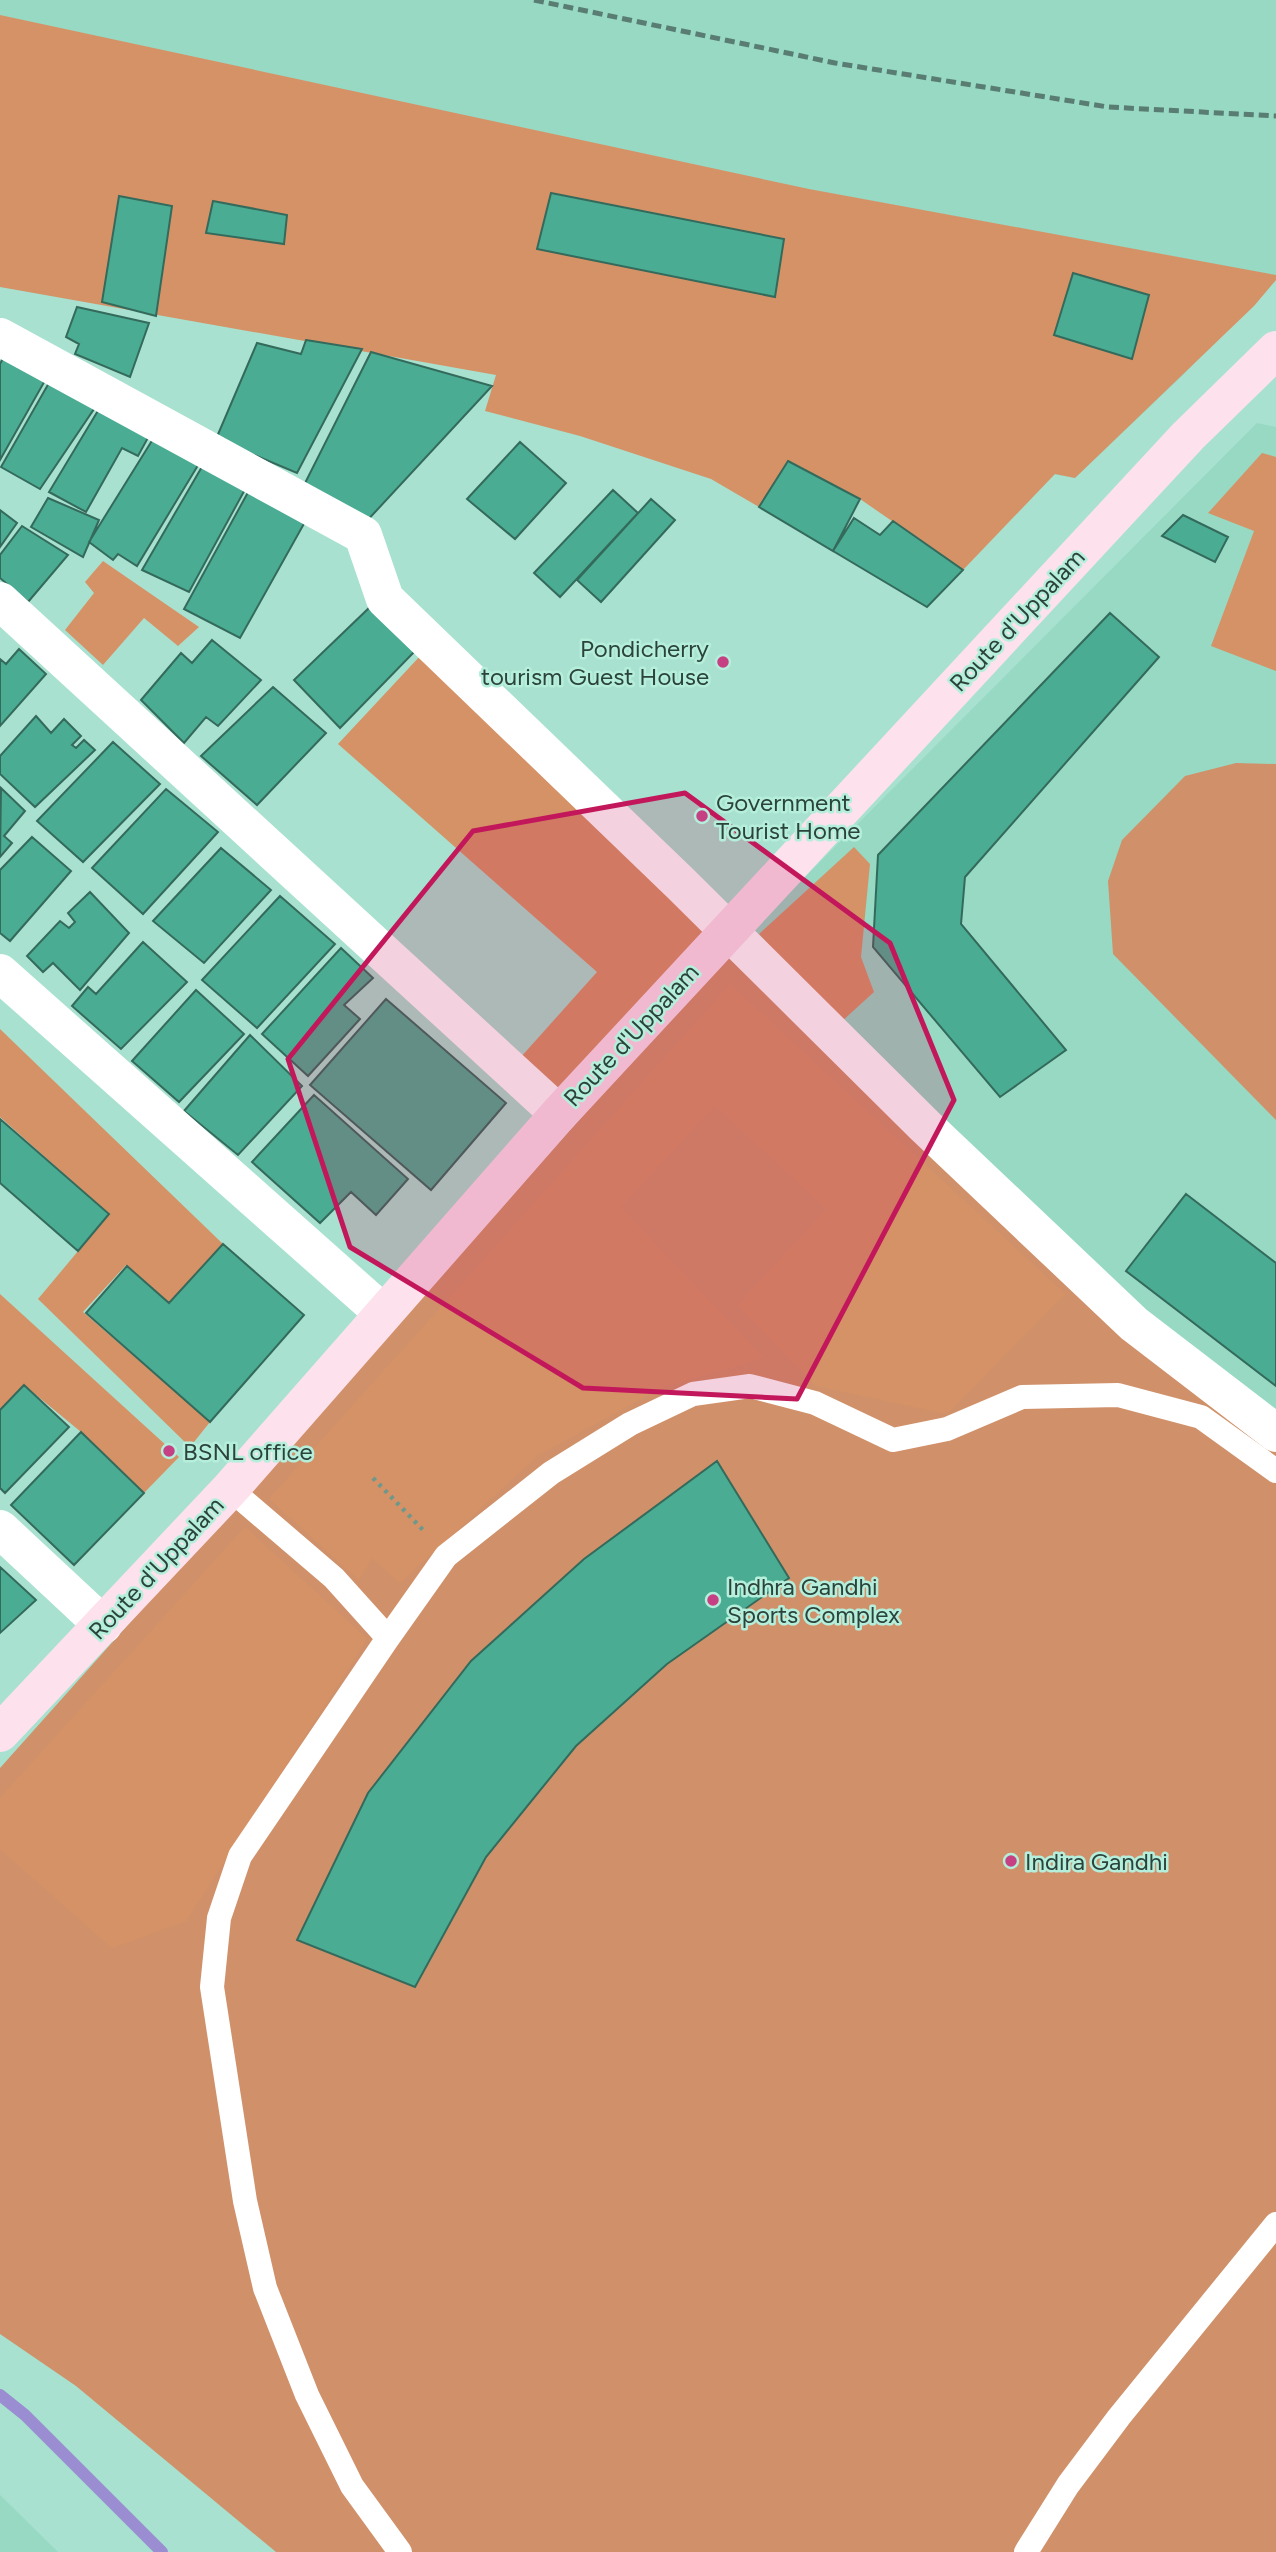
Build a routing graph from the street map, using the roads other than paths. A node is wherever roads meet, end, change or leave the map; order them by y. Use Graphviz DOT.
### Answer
graph roads {
  1 [pos="0,337"];
  2 [pos="1276,350"];
  3 [pos="0,601"];
  4 [pos="728,931"];
  5 [pos="0,973"];
  6 [pos="559,1114"];
  7 [pos="383,1313"];
  8 [pos="1276,1433"];
  9 [pos="1276,1471"];
  10 [pos="230,1489"];
  11 [pos="0,1529"];
  12 [pos="103,1625"];
  13 [pos="388,1638"];
  14 [pos="0,1733"];
  15 [pos="1276,2224"];
  16 [pos="400,2552"];
  17 [pos="1026,2552"];
  1 -- 4 [label="street"];
  2 -- 4 [label="main road, Route d'Uppalam"];
  3 -- 6 [label="street"];
  4 -- 6 [label="main road, Route d'Uppalam"];
  4 -- 8 [label="street"];
  5 -- 7 [label="street"];
  6 -- 7 [label="main road, Route d'Uppalam"];
  7 -- 10 [label="main road, Route d'Uppalam"];
  9 -- 13 [label="lane"];
  10 -- 12 [label="main road, Route d'Uppalam"];
  10 -- 13 [label="lane"];
  11 -- 12 [label="street"];
  12 -- 14 [label="main road, Route d'Uppalam"];
  13 -- 16 [label="lane"];
  15 -- 17 [label="lane"];
}
